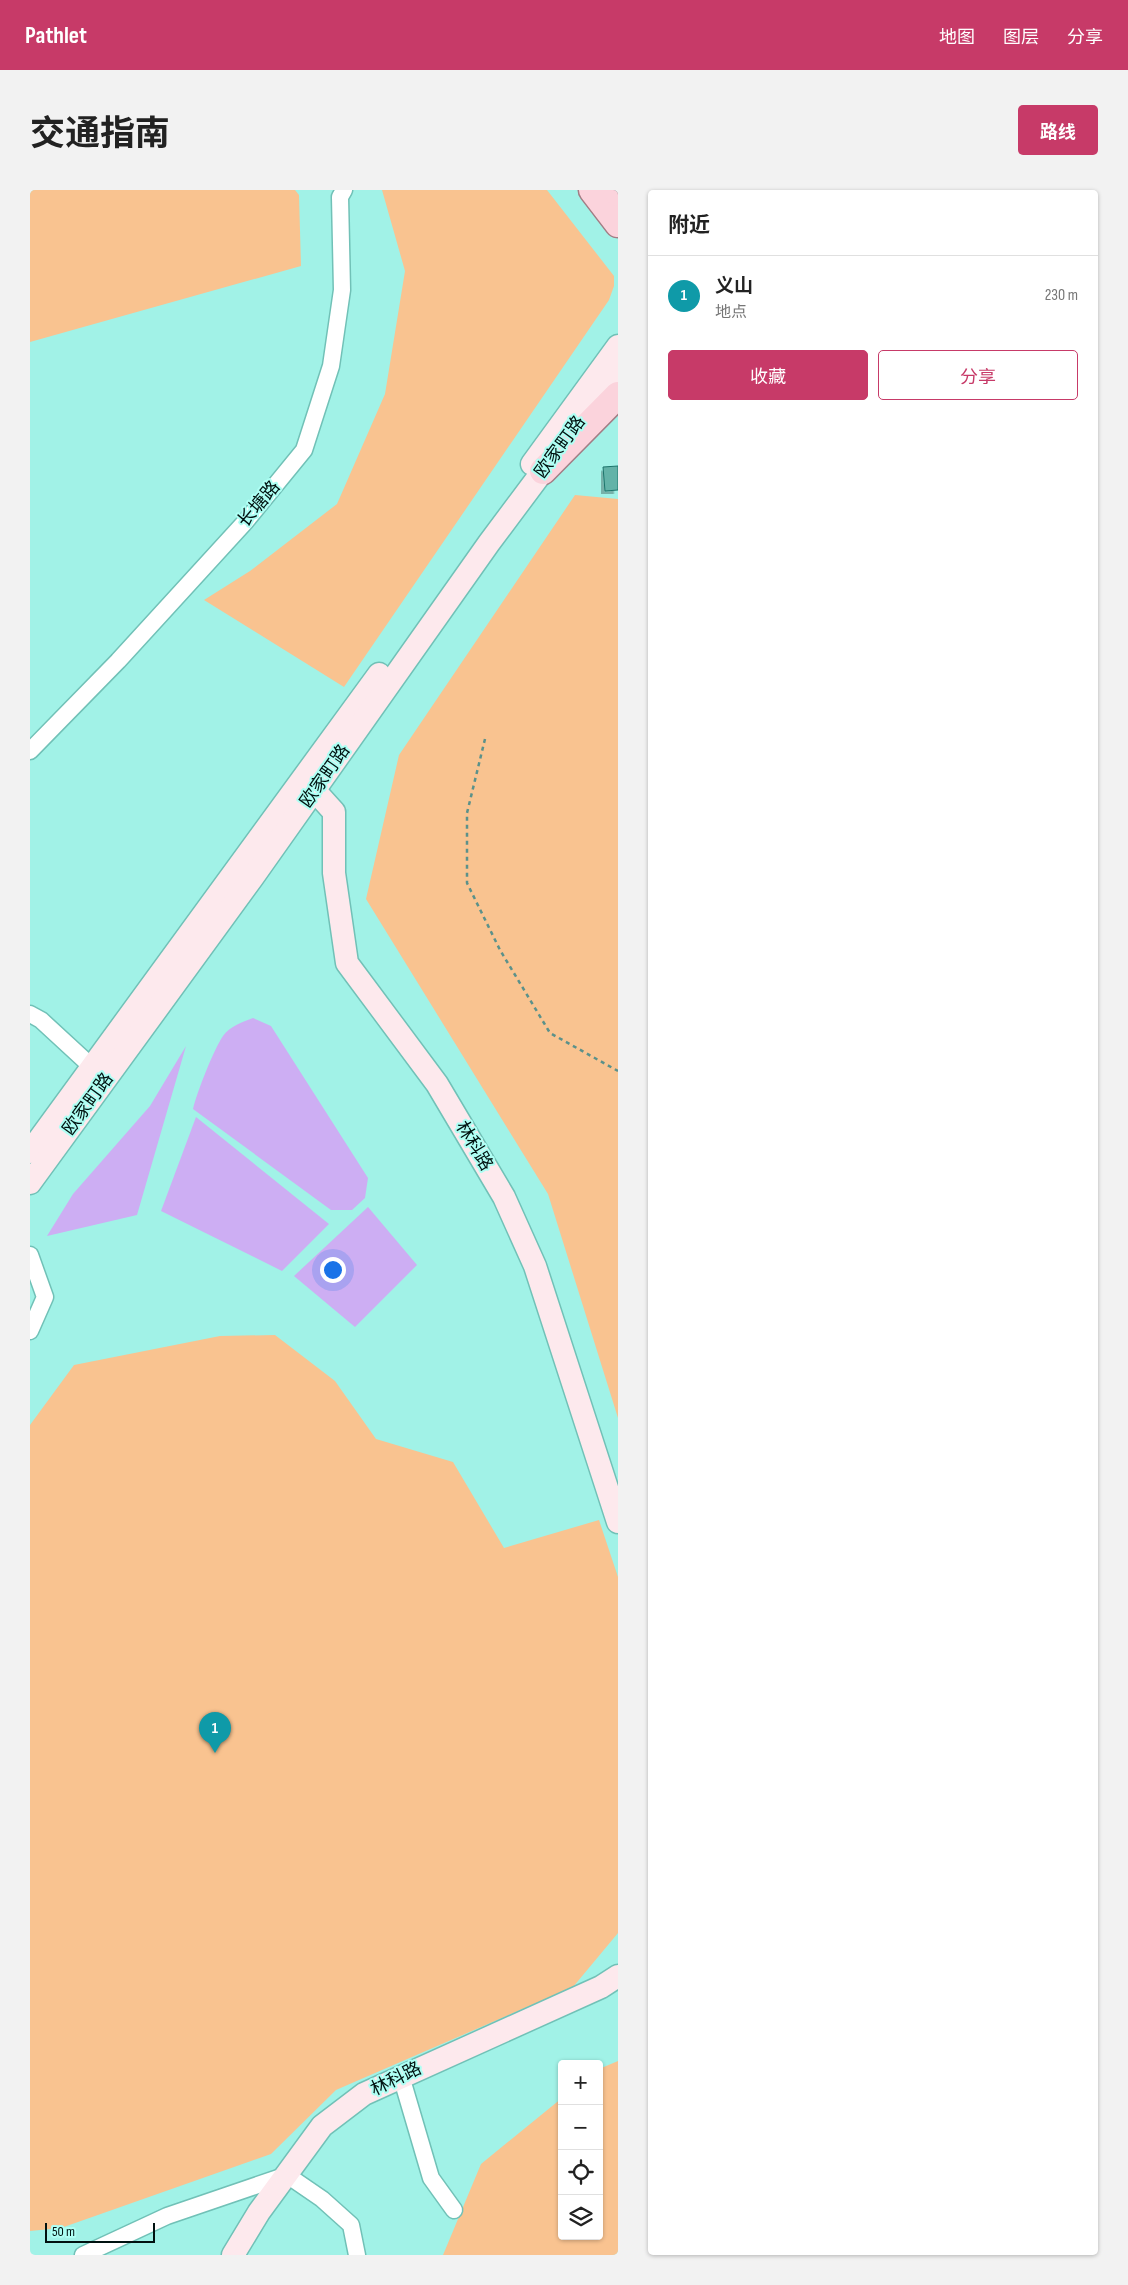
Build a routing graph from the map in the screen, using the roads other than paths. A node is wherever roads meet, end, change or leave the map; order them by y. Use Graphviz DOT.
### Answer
graph roads {
  1 [pos="344,190"];
  2 [pos="592,190"];
  3 [pos="618,224"];
  4 [pos="618,346"];
  5 [pos="618,368"];
  6 [pos="618,395"];
  7 [pos="543,471"];
  8 [pos="30,751"];
  9 [pos="315,791"];
  10 [pos="30,1014"];
  11 [pos="92,1067"];
  12 [pos="30,1152"];
  13 [pos="30,1183"];
  14 [pos="30,1255"];
  15 [pos="30,1330"];
  16 [pos="618,1522"];
  17 [pos="618,1976"];
  18 [pos="401,2076"];
  19 [pos="287,2174"];
  20 [pos="454,2210"];
  21 [pos="83,2255"];
  22 [pos="233,2255"];
  23 [pos="357,2255"];
  1 -- 8 [label="street, 长塘路"];
  2 -- 3 [label="main road"];
  4 -- 11 [label="main road, 欧家町路"];
  5 -- 7 [label="main road, 欧家町路"];
  6 -- 7 [label="main road"];
  7 -- 9 [label="main road, 欧家町路"];
  9 -- 13 [label="main road, 欧家町路"];
  9 -- 16 [label="main road, 林科路"];
  10 -- 11 [label="street"];
  11 -- 12 [label="main road, 欧家町路"];
  14 -- 15 [label="street"];
  17 -- 18 [label="main road, 林科路"];
  18 -- 19 [label="main road, 林科路"];
  18 -- 20 [label="street"];
  19 -- 21 [label="street"];
  19 -- 22 [label="main road, 林科路"];
  19 -- 23 [label="street"];
}
